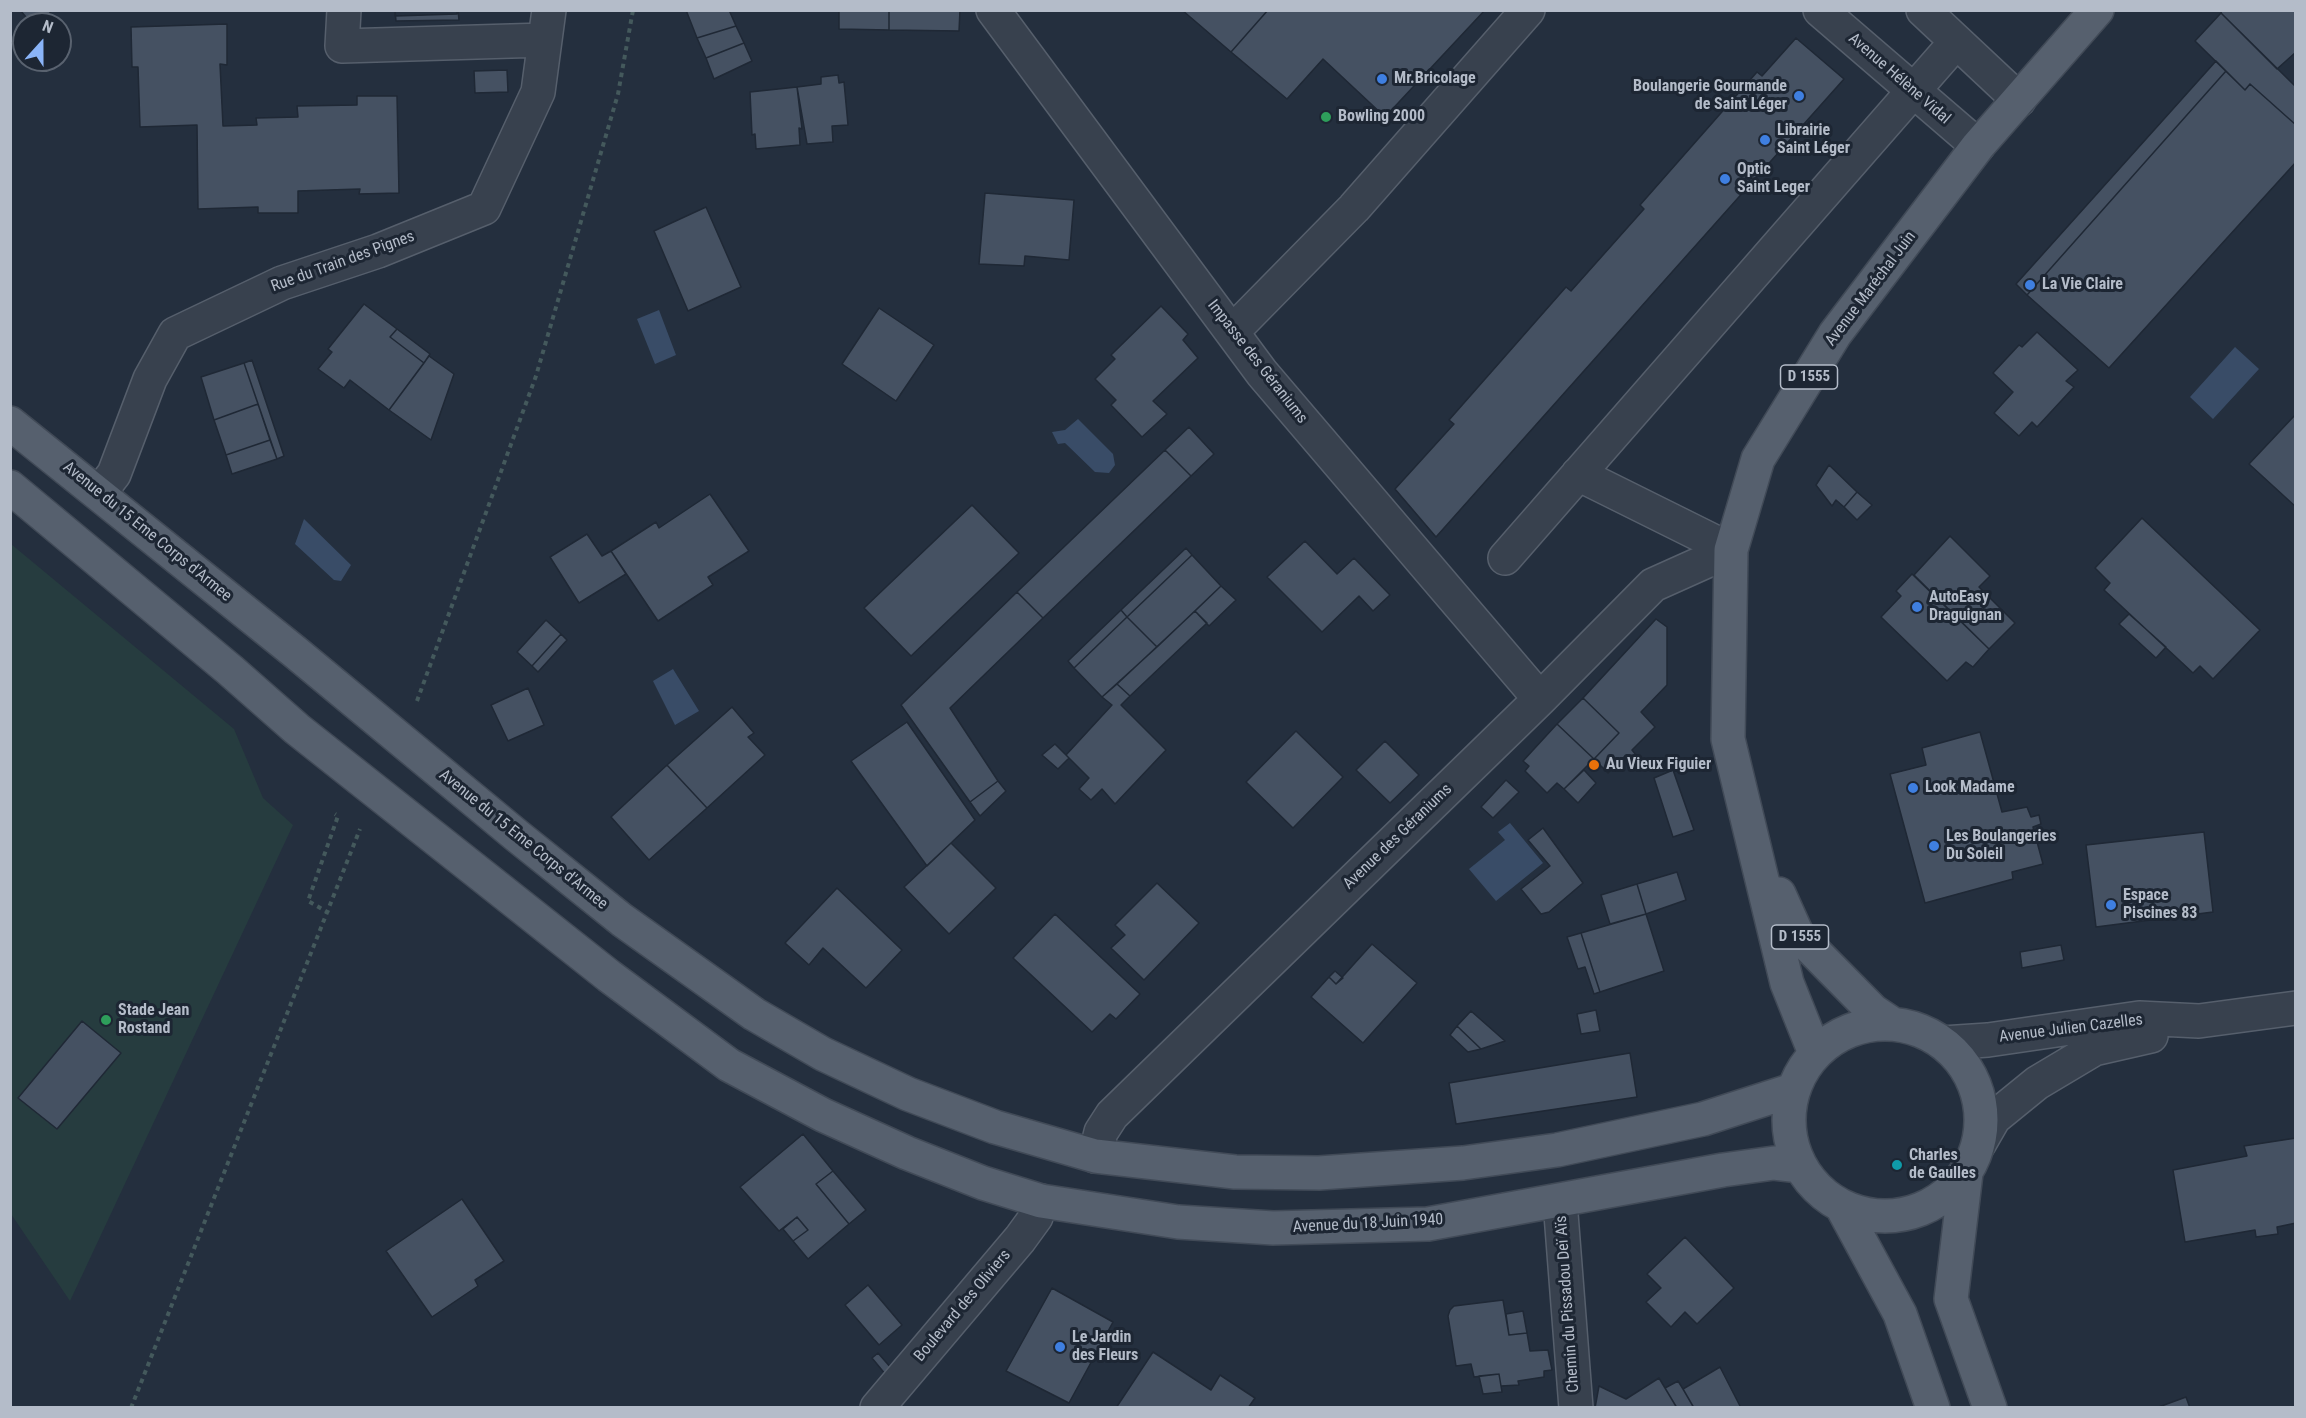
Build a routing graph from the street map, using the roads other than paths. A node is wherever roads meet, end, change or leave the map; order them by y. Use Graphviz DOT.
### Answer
graph roads {
  1 [pos="344,10"];
  2 [pos="993,10"];
  3 [pos="1528,10"];
  4 [pos="1820,10"];
  5 [pos="1923,10"];
  6 [pos="2097,10"];
  7 [pos="547,26"];
  8 [pos="1956,42"];
  9 [pos="1913,91"];
  10 [pos="2019,99"];
  11 [pos="1978,146"];
  12 [pos="1232,332"];
  13 [pos="10,423"];
  14 [pos="1578,474"];
  15 [pos="10,487"];
  16 [pos="99,493"];
  17 [pos="1731,550"];
  18 [pos="1505,558"];
  19 [pos="1540,699"];
  20 [pos="1748,824"];
  21 [pos="2295,1008"];
  22 [pos="2199,1021"];
  23 [pos="1891,1023"];
  24 [pos="1943,1043"];
  25 [pos="1815,1053"];
  26 [pos="1793,1090"];
  27 [pos="1095,1156"];
  28 [pos="1972,1159"];
  29 [pos="1800,1166"];
  30 [pos="1041,1201"];
  31 [pos="1560,1201"];
  32 [pos="1842,1207"];
  33 [pos="877,1407"];
  34 [pos="1576,1407"];
  35 [pos="1933,1407"];
  36 [pos="1990,1407"];
  1 -- 7 [label="street"];
  2 -- 12 [label="street, Impasse des Géraniums"];
  3 -- 12 [label="street"];
  4 -- 9 [label="street, Avenue Hélène Vidal"];
  5 -- 8 [label="street"];
  6 -- 10 [label="main road, Avenue Maréchal Juin / D 1555"];
  7 -- 16 [label="street, Rue du Train des Pignes"];
  8 -- 9 [label="street"];
  8 -- 10 [label="street"];
  9 -- 11 [label="street, Avenue Hélène Vidal"];
  9 -- 14 [label="street"];
  10 -- 11 [label="main road, Avenue Maréchal Juin / D 1555"];
  11 -- 17 [label="main road, Avenue Maréchal Juin / D 1555"];
  12 -- 19 [label="street, Impasse des Géraniums"];
  13 -- 16 [label="main road, Avenue du 15 Eme Corps d'Armee"];
  14 -- 17 [label="street"];
  14 -- 18 [label="street"];
  15 -- 30 [label="main road"];
  16 -- 27 [label="main road, Avenue du 15 Eme Corps d'Armee"];
  17 -- 19 [label="street, Avenue des Géraniums"];
  17 -- 20 [label="main road, Avenue Maréchal Juin / D 1555"];
  19 -- 27 [label="street, Avenue des Géraniums"];
  20 -- 23 [label="main road, Avenue Maréchal Juin / D 1555"];
  20 -- 25 [label="main road, Avenue Maréchal Juin / D 1555"];
  21 -- 22 [label="street, Avenue Julien Cazelles"];
  22 -- 24 [label="street, Avenue Julien Cazelles"];
  22 -- 28 [label="street, Avenue Julien Cazelles"];
  23 -- 24 [label="main road"];
  23 -- 25 [label="main road"];
  24 -- 28 [label="main road"];
  25 -- 26 [label="main road"];
  26 -- 27 [label="main road"];
  26 -- 29 [label="main road"];
  28 -- 32 [label="main road"];
  28 -- 36 [label="main road"];
  29 -- 31 [label="main road, Avenue du 18 Juin 1940"];
  29 -- 32 [label="main road"];
  30 -- 31 [label="main road, Avenue du 18 Juin 1940"];
  30 -- 33 [label="street, Boulevard des Oliviers"];
  31 -- 34 [label="street, Chemin du Pissadou Deï Aïs"];
  32 -- 35 [label="main road"];
}
